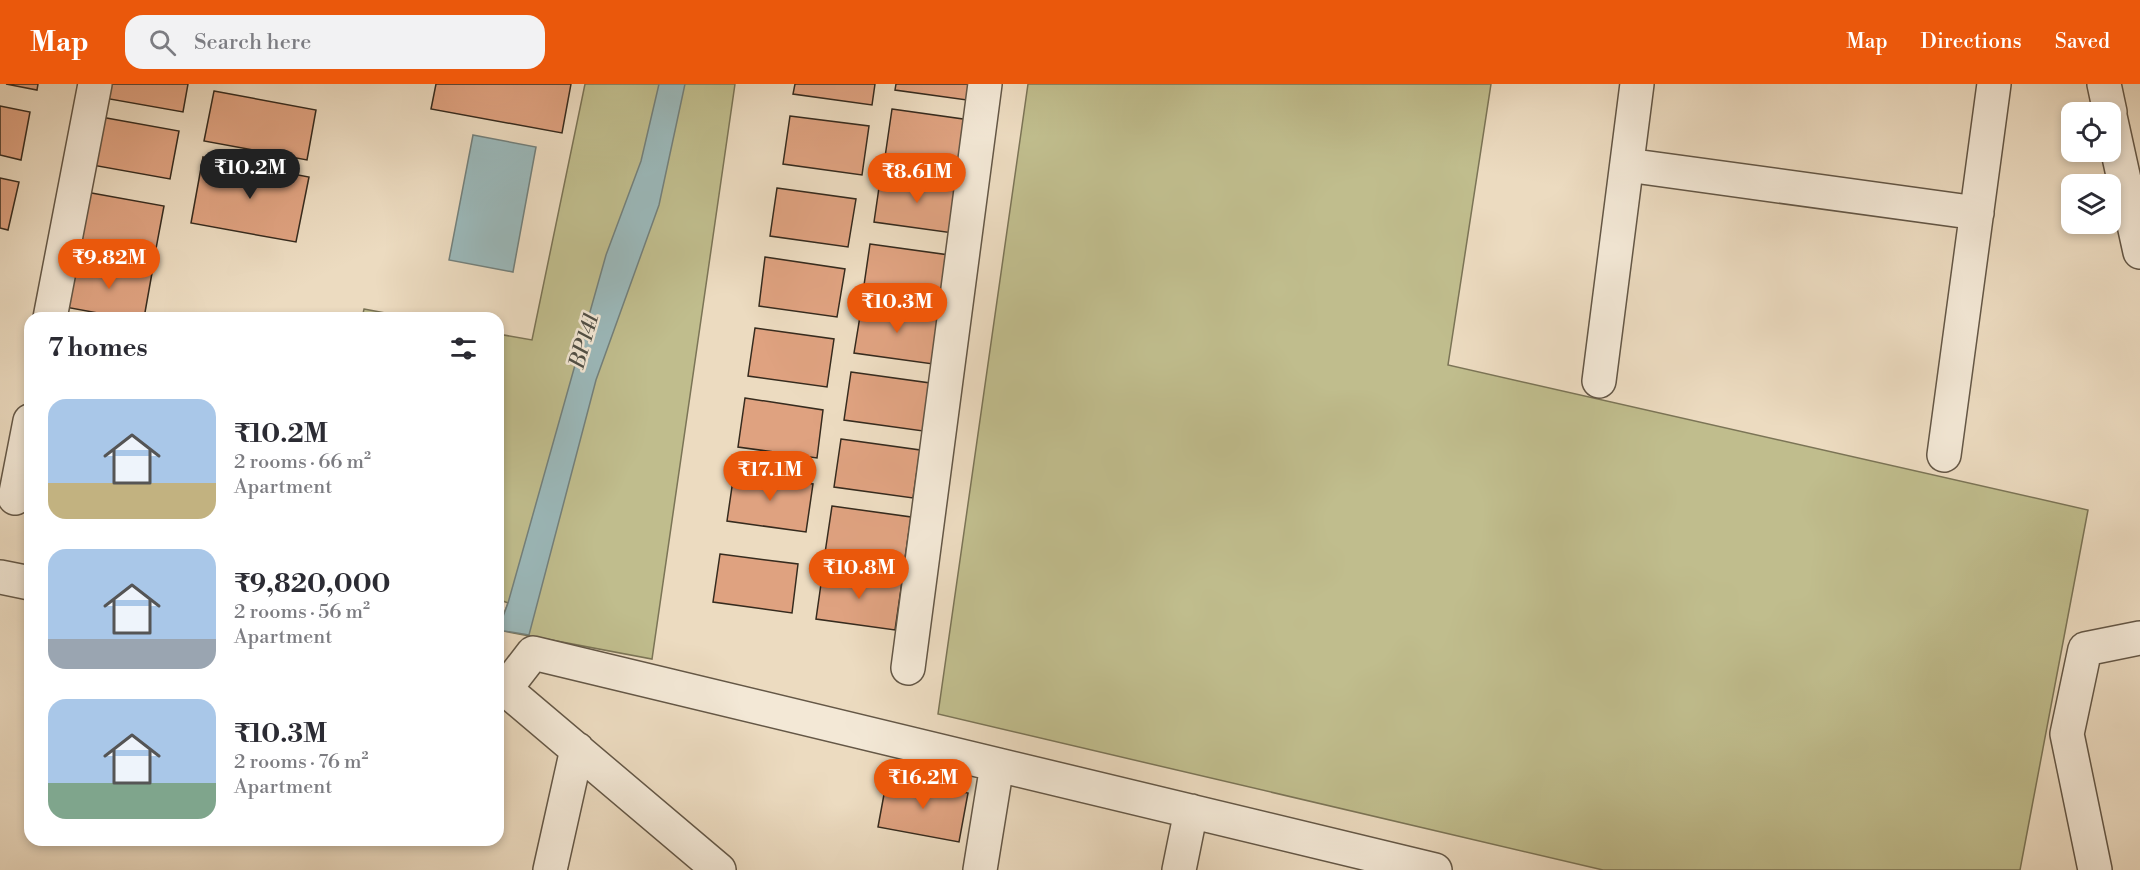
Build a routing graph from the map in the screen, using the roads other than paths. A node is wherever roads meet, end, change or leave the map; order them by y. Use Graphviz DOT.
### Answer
graph roads {
  1 [pos="95,84"];
  2 [pos="985,84"];
  3 [pos="1637,84"];
  4 [pos="1994,84"];
  5 [pos="2104,84"];
  6 [pos="2108,102"];
  7 [pos="2120,162"];
  8 [pos="1627,165"];
  9 [pos="1977,213"];
  10 [pos="2140,252"];
  11 [pos="51,312"];
  12 [pos="1599,381"];
  13 [pos="24,452"];
  14 [pos="1944,455"];
  15 [pos="15,498"];
  16 [pos="0,577"];
  17 [pos="24,582"];
  18 [pos="2140,638"];
  19 [pos="908,668"];
  20 [pos="504,684"];
  21 [pos="504,688"];
  22 [pos="577,749"];
  23 [pos="997,765"];
  24 [pos="1191,811"];
  25 [pos="550,870"];
  26 [pos="719,870"];
  27 [pos="980,870"];
  28 [pos="1179,870"];
  29 [pos="1435,870"];
  30 [pos="2095,870"];
  1 -- 11 [label="street"];
  2 -- 19 [label="street"];
  3 -- 8 [label="street"];
  4 -- 9 [label="street"];
  5 -- 6 [label="street"];
  7 -- 10 [label="street"];
  8 -- 9 [label="street"];
  8 -- 12 [label="street"];
  9 -- 14 [label="street"];
  13 -- 15 [label="street"];
  16 -- 17 [label="street"];
  18 -- 30 [label="street"];
  20 -- 23 [label="street"];
  21 -- 22 [label="street"];
  22 -- 25 [label="street"];
  22 -- 26 [label="street"];
  23 -- 24 [label="street"];
  23 -- 27 [label="street"];
  24 -- 28 [label="street"];
  24 -- 29 [label="street"];
}
